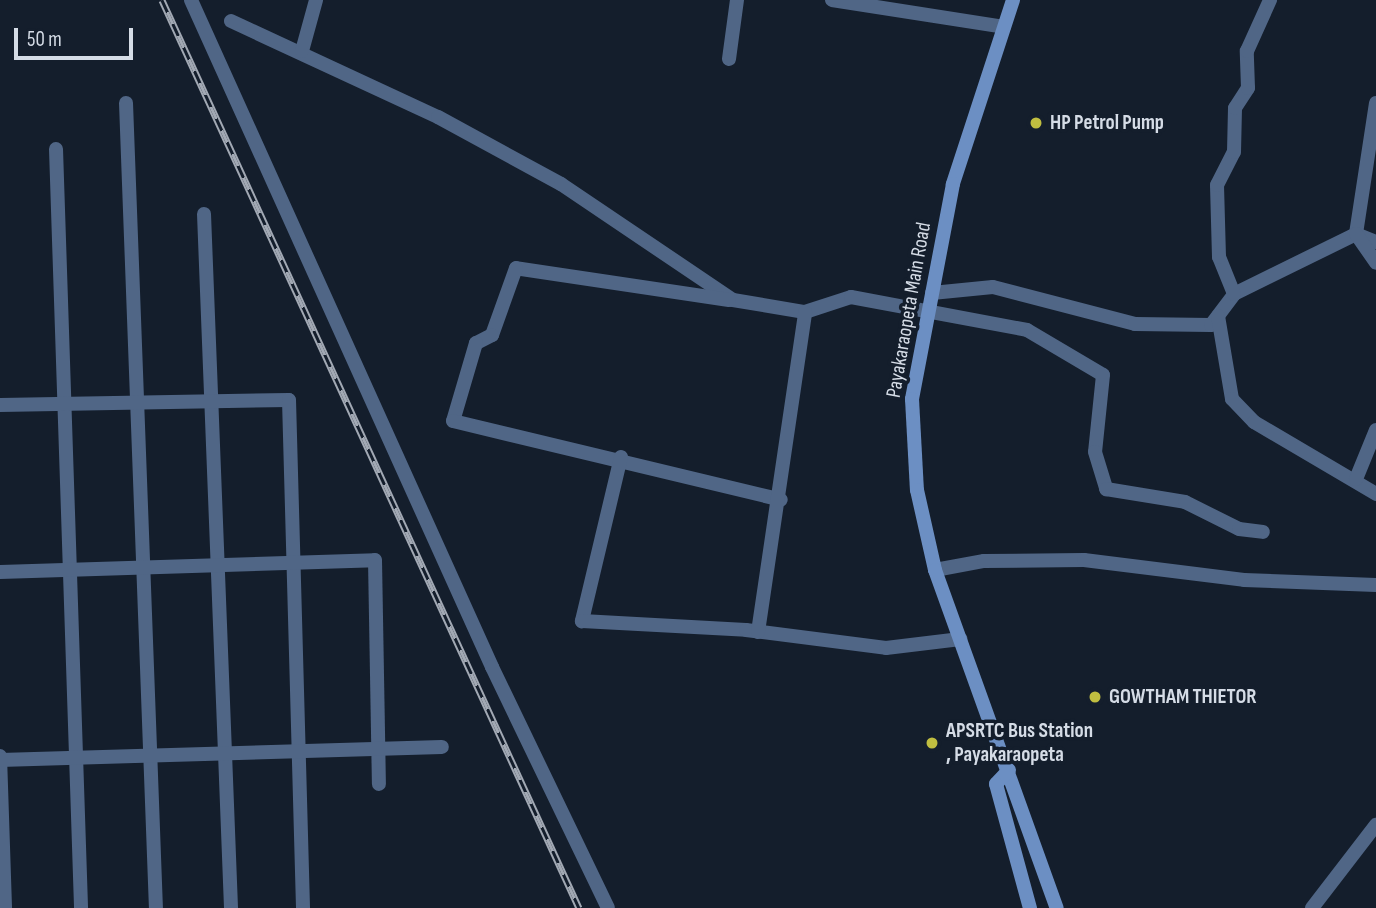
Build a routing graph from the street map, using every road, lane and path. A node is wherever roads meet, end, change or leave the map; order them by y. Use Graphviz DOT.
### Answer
graph roads {
  1 [pos="191,0"];
  2 [pos="316,0"];
  3 [pos="737,0"];
  4 [pos="832,0"];
  5 [pos="1013,0"];
  6 [pos="1270,0"];
  7 [pos="231,21"];
  8 [pos="1004,27"];
  9 [pos="302,51"];
  10 [pos="729,59"];
  11 [pos="126,103"];
  12 [pos="1376,103"];
  13 [pos="57,149"];
  14 [pos="204,214"];
  15 [pos="1356,234"];
  16 [pos="1376,242"];
  17 [pos="1376,263"];
  18 [pos="932,293"];
  19 [pos="1234,294"];
  20 [pos="733,300"];
  21 [pos="805,312"];
  22 [pos="928,314"];
  23 [pos="1218,316"];
  24 [pos="212,401"];
  25 [pos="137,402"];
  26 [pos="64,404"];
  27 [pos="0,405"];
  28 [pos="1376,430"];
  29 [pos="621,457"];
  30 [pos="1356,479"];
  31 [pos="1376,494"];
  32 [pos="781,500"];
  33 [pos="1263,532"];
  34 [pos="293,563"];
  35 [pos="218,565"];
  36 [pos="143,568"];
  37 [pos="70,570"];
  38 [pos="934,570"];
  39 [pos="0,572"];
  40 [pos="1376,585"];
  41 [pos="758,632"];
  42 [pos="960,639"];
  43 [pos="442,747"];
  44 [pos="378,748"];
  45 [pos="299,751"];
  46 [pos="225,753"];
  47 [pos="150,755"];
  48 [pos="0,758"];
  49 [pos="76,758"];
  50 [pos="1009,771"];
  51 [pos="379,784"];
  52 [pos="1376,825"];
  53 [pos="5,908"];
  54 [pos="81,908"];
  55 [pos="156,908"];
  56 [pos="231,908"];
  57 [pos="303,908"];
  58 [pos="608,908"];
  59 [pos="1030,908"];
  60 [pos="1057,908"];
  61 [pos="1312,908"];
  1 -- 58 [label="street"];
  2 -- 9 [label="street"];
  3 -- 10 [label="street"];
  4 -- 8 [label="street"];
  5 -- 8 [label="street, Payakaraopeta Main Road"];
  6 -- 19 [label="street"];
  7 -- 9 [label="street"];
  8 -- 18 [label="street, Payakaraopeta Main Road"];
  9 -- 20 [label="street"];
  11 -- 25 [label="street"];
  12 -- 15 [label="street"];
  13 -- 26 [label="street"];
  14 -- 24 [label="street"];
  15 -- 16 [label="street"];
  15 -- 17 [label="street"];
  15 -- 19 [label="street"];
  18 -- 22 [label="street, Payakaraopeta Main Road"];
  18 -- 23 [label="street"];
  19 -- 23 [label="street"];
  20 -- 21 [label="street"];
  20 -- 29 [label="street"];
  21 -- 22 [label="street"];
  21 -- 32 [label="street"];
  22 -- 33 [label="street"];
  22 -- 38 [label="street, Payakaraopeta Main Road"];
  23 -- 30 [label="street"];
  24 -- 25 [label="street"];
  24 -- 34 [label="street"];
  24 -- 35 [label="street"];
  25 -- 26 [label="street"];
  25 -- 36 [label="street"];
  26 -- 27 [label="street"];
  26 -- 37 [label="street"];
  28 -- 30 [label="street"];
  29 -- 32 [label="street"];
  29 -- 41 [label="street"];
  30 -- 31 [label="street"];
  32 -- 41 [label="street"];
  34 -- 35 [label="street"];
  34 -- 44 [label="street"];
  34 -- 45 [label="street"];
  35 -- 36 [label="street"];
  35 -- 46 [label="street"];
  36 -- 37 [label="street"];
  36 -- 47 [label="street"];
  37 -- 39 [label="street"];
  37 -- 49 [label="street"];
  38 -- 40 [label="street"];
  38 -- 42 [label="street, Payakaraopeta Main Road"];
  41 -- 42 [label="street"];
  42 -- 50 [label="street, Payakaraopeta Main Road"];
  43 -- 44 [label="street"];
  44 -- 45 [label="street"];
  44 -- 51 [label="street"];
  45 -- 46 [label="street"];
  45 -- 57 [label="street"];
  46 -- 47 [label="street"];
  46 -- 56 [label="street"];
  47 -- 49 [label="street"];
  47 -- 55 [label="street"];
  48 -- 49 [label="street"];
  48 -- 53 [label="street"];
  49 -- 54 [label="street"];
  50 -- 59 [label="street"];
  50 -- 60 [label="street, Payakaraopeta Main Road"];
  52 -- 61 [label="street"];
}
